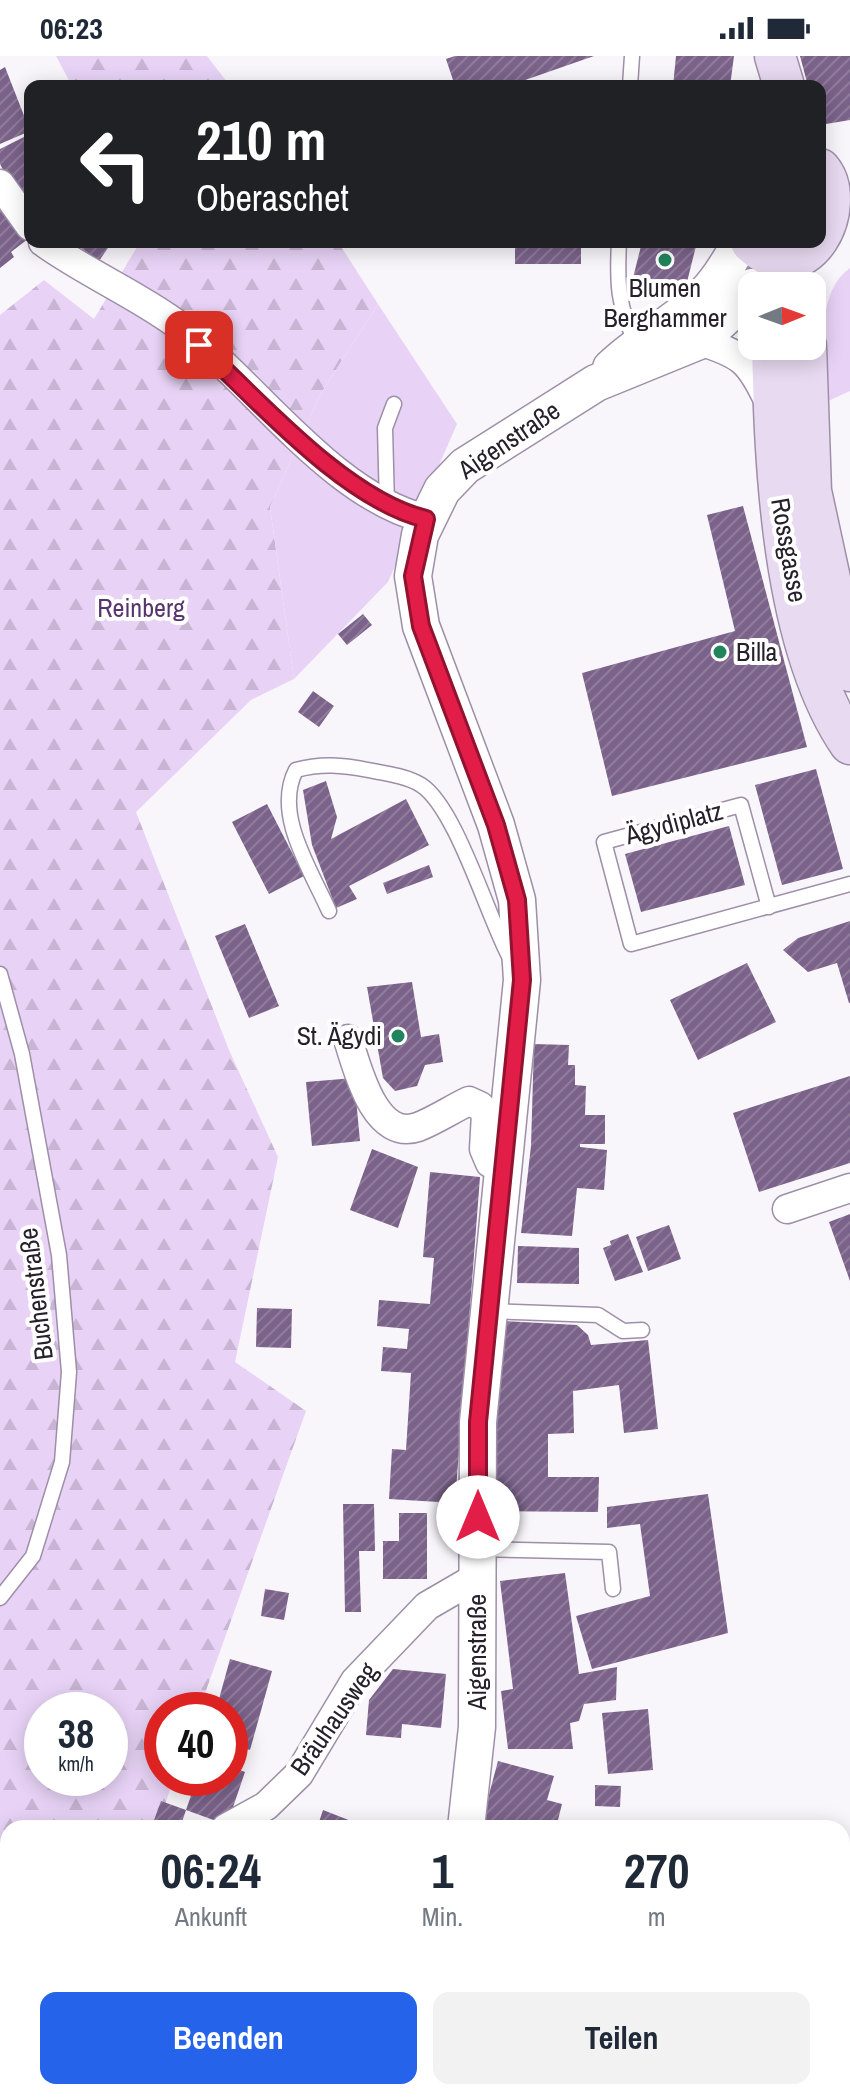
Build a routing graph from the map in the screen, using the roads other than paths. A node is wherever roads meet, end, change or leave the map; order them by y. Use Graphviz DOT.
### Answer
graph roads {
  1 [pos="632,56"];
  2 [pos="757,56"];
  3 [pos="775,56"];
  4 [pos="630,80"];
  5 [pos="755,80"];
  6 [pos="782,80"];
  7 [pos="832,171"];
  8 [pos="0,184"];
  9 [pos="24,218"];
  10 [pos="827,245"];
  11 [pos="53,248"];
  12 [pos="619,248"];
  13 [pos="818,248"];
  14 [pos="756,266"];
  15 [pos="699,341"];
  16 [pos="637,343"];
  17 [pos="772,360"];
  18 [pos="806,360"];
  19 [pos="596,383"];
  20 [pos="394,404"];
  21 [pos="773,411"];
  22 [pos="387,507"];
  23 [pos="426,519"];
  24 [pos="850,671"];
  25 [pos="850,744"];
  26 [pos="850,884"];
  27 [pos="769,907"];
  28 [pos="329,911"];
  29 [pos="0,974"];
  30 [pos="522,980"];
  31 [pos="348,1039"];
  32 [pos="503,1165"];
  33 [pos="850,1188"];
  34 [pos="787,1209"];
  35 [pos="489,1311"];
  36 [pos="642,1330"];
  37 [pos="477,1563"];
  38 [pos="613,1589"];
  39 [pos="0,1598"];
  40 [pos="241,1820"];
  41 [pos="467,1820"];
  1 -- 4 [label="lane"];
  2 -- 5 [label="main road"];
  3 -- 6 [label="main road"];
  7 -- 10 [label="main road"];
  8 -- 9 [label="street"];
  11 -- 22 [label="street"];
  12 -- 16 [label="lane"];
  13 -- 14 [label="main road"];
  14 -- 15 [label="street, Aigenstraße"];
  14 -- 16 [label="street, Aigenstraße"];
  15 -- 19 [label="street, Aigenstraße"];
  15 -- 21 [label="street"];
  16 -- 19 [label="street, Aigenstraße"];
  17 -- 21 [label="main road, Rossgasse"];
  18 -- 24 [label="main road, Rossgasse"];
  19 -- 23 [label="street, Aigenstraße"];
  20 -- 22 [label="lane"];
  21 -- 25 [label="main road, Rossgasse"];
  22 -- 23 [label="street"];
  23 -- 30 [label="street, Aigenstraße"];
  26 -- 27 [label="lane, Ägydiplatz"];
  27 -- 27 [label="lane, Ägydiplatz"];
  28 -- 30 [label="lane"];
  29 -- 39 [label="lane, Buchenstraße"];
  30 -- 32 [label="street, Aigenstraße"];
  31 -- 32 [label="street"];
  32 -- 35 [label="street, Aigenstraße"];
  33 -- 34 [label="street"];
  35 -- 36 [label="lane"];
  35 -- 37 [label="street, Aigenstraße"];
  37 -- 38 [label="lane"];
  37 -- 40 [label="street, Bräuhausweg"];
  37 -- 41 [label="street, Aigenstraße"];
}
